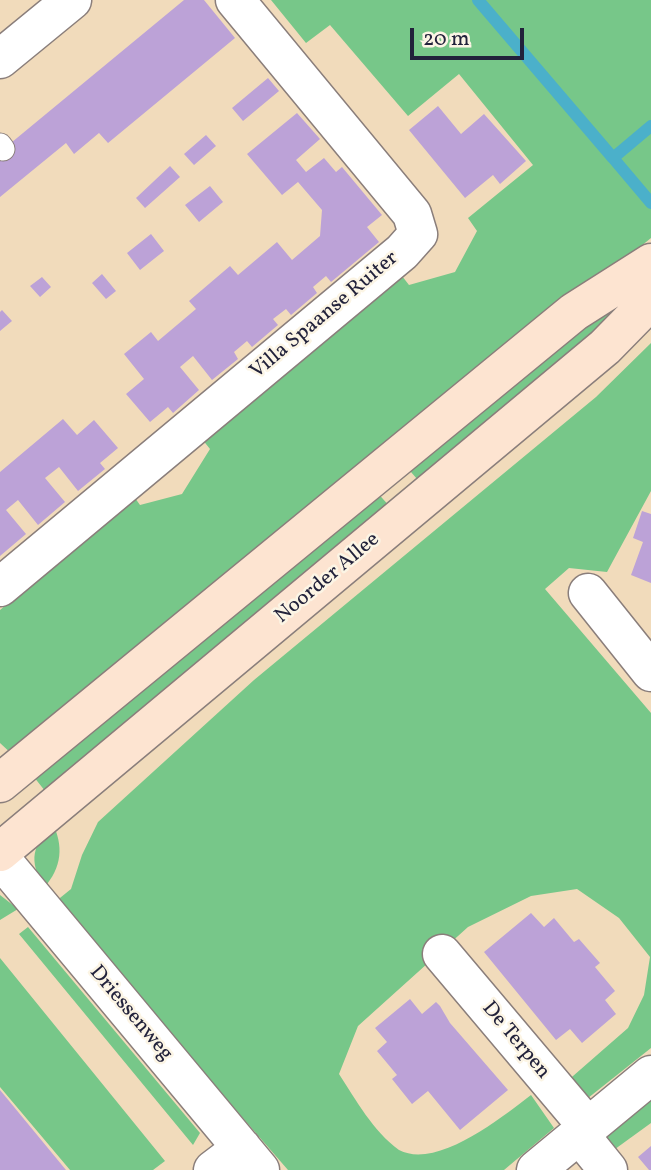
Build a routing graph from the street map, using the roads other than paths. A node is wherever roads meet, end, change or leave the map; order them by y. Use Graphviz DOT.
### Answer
graph roads {
  1 [pos="72,0"];
  2 [pos="235,0"];
  3 [pos="0,60"];
  4 [pos="651,263"];
  5 [pos="651,300"];
  6 [pos="0,587"];
  7 [pos="588,593"];
  8 [pos="651,672"];
  9 [pos="0,783"];
  10 [pos="0,852"];
  11 [pos="0,858"];
  12 [pos="442,954"];
  13 [pos="651,1075"];
  14 [pos="583,1131"];
  15 [pos="238,1163"];
  16 [pos="536,1170"];
  17 [pos="608,1170"];
  1 -- 3 [label="street"];
  2 -- 6 [label="street, Villa Spaanse Ruiter"];
  4 -- 9 [label="street"];
  5 -- 10 [label="street, Noorder Allee"];
  7 -- 8 [label="street"];
  11 -- 15 [label="street, Driessenweg"];
  12 -- 14 [label="street, De Terpen"];
  13 -- 14 [label="street"];
  14 -- 16 [label="street"];
  14 -- 17 [label="street, De Terpen"];
}
